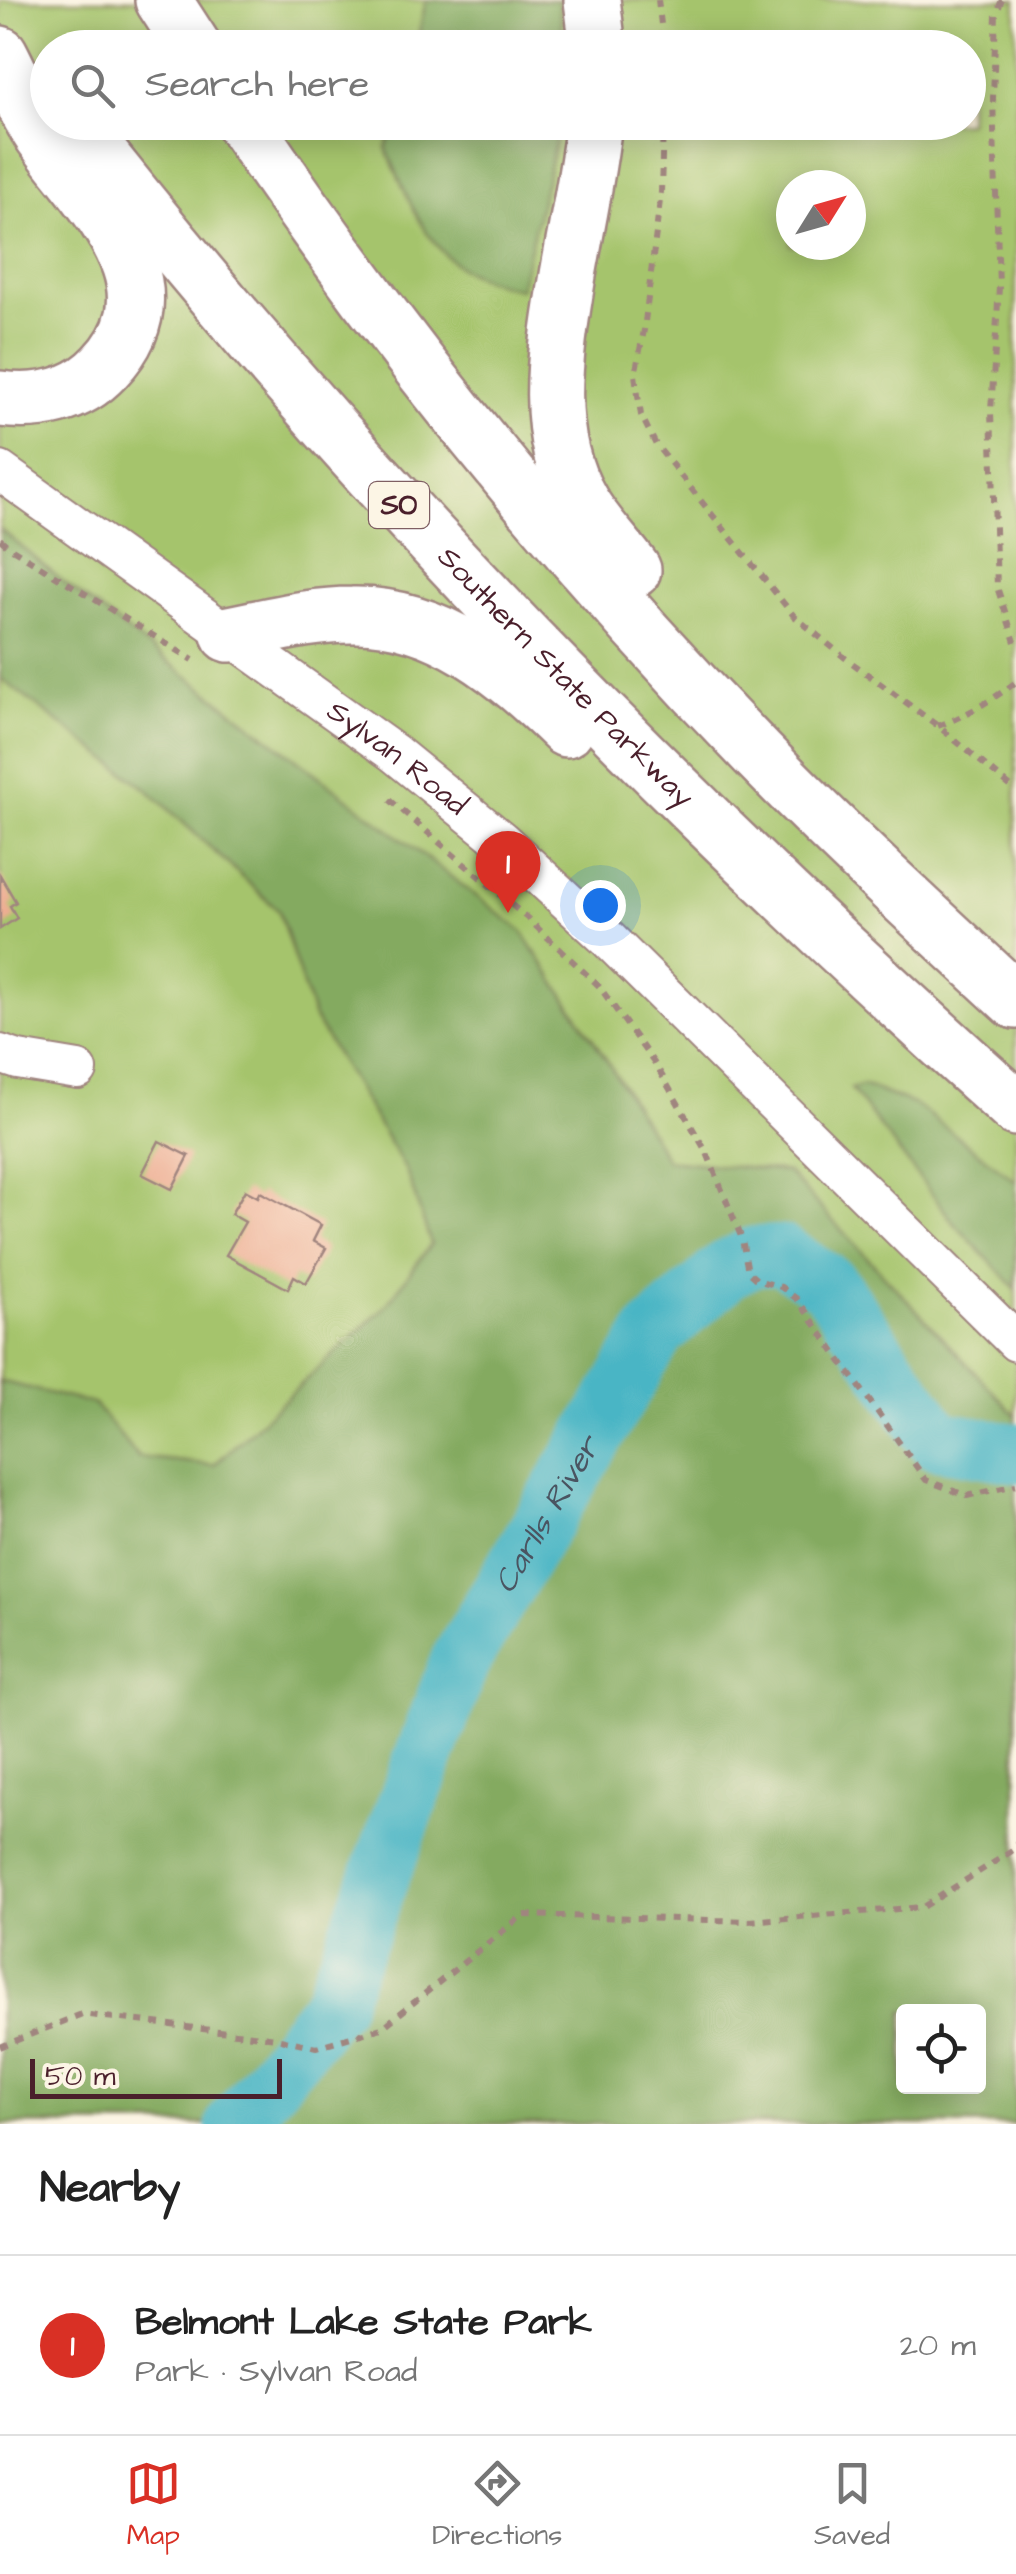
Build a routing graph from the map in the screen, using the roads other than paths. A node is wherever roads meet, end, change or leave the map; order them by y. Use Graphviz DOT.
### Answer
graph roads {
  1 [pos="163,0"];
  2 [pos="592,0"];
  3 [pos="0,25"];
  4 [pos="182,30"];
  5 [pos="596,30"];
  6 [pos="0,54"];
  7 [pos="30,64"];
  8 [pos="30,112"];
  9 [pos="46,140"];
  10 [pos="88,140"];
  11 [pos="257,140"];
  12 [pos="591,140"];
  13 [pos="0,399"];
  14 [pos="0,471"];
  15 [pos="217,650"];
  16 [pos="784,781"];
  17 [pos="750,864"];
  18 [pos="1016,1001"];
  19 [pos="0,1054"];
  20 [pos="78,1070"];
  21 [pos="1016,1108"];
  22 [pos="1016,1342"];
  1 -- 4 [label="highway"];
  2 -- 5 [label="highway"];
  3 -- 7 [label="highway"];
  6 -- 8 [label="highway"];
  9 -- 13 [label="highway"];
  10 -- 17 [label="highway, Southern State Parkway / SO"];
  11 -- 16 [label="highway"];
  12 -- 16 [label="highway"];
  14 -- 15 [label="street, Sylvan Road"];
  15 -- 17 [label="highway"];
  15 -- 22 [label="street, Sylvan Road"];
  16 -- 18 [label="highway"];
  17 -- 21 [label="highway, Southern State Parkway / SO"];
  19 -- 20 [label="street"];
}
